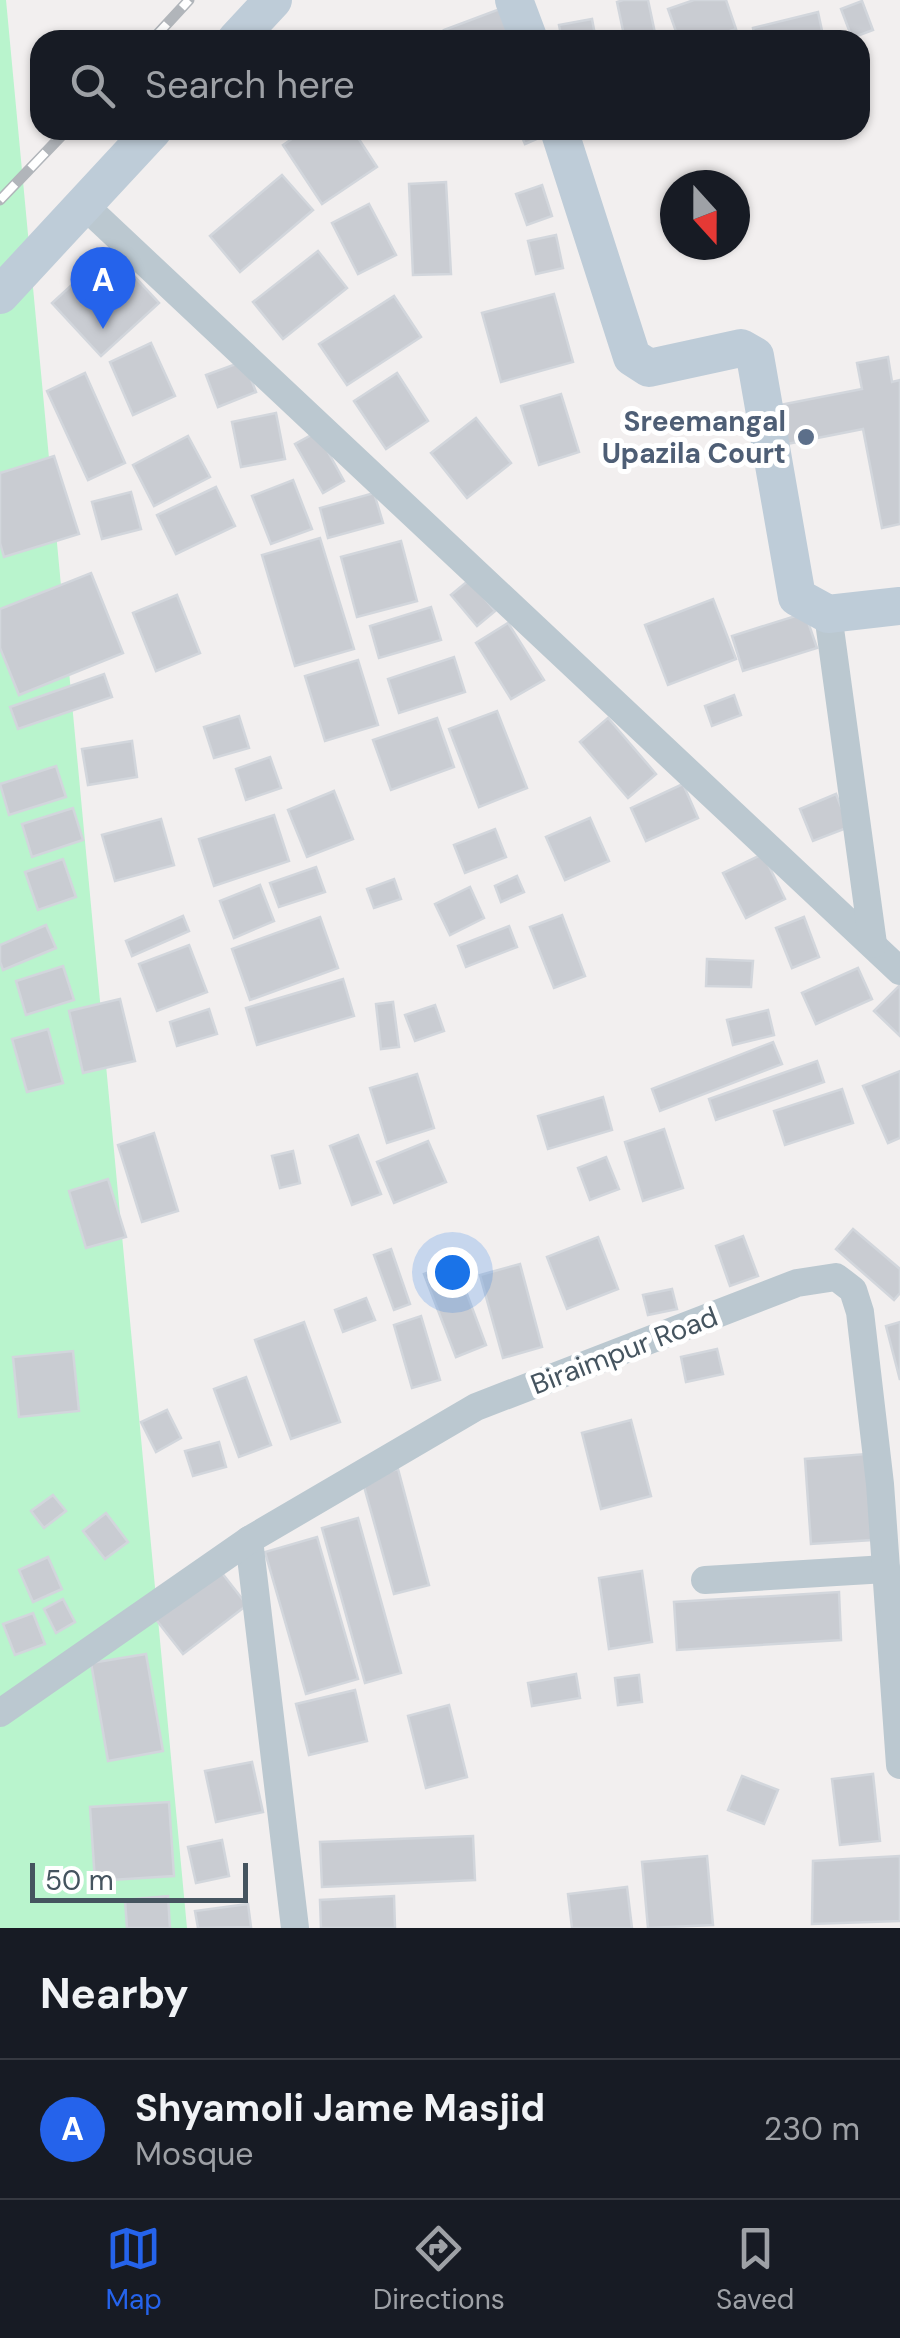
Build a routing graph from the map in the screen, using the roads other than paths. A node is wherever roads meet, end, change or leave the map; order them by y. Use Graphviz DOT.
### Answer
graph roads {
  1 [pos="273,0"];
  2 [pos="514,0"];
  3 [pos="245,30"];
  4 [pos="525,30"];
  5 [pos="143,140"];
  6 [pos="562,140"];
  7 [pos="84,204"];
  8 [pos="0,295"];
  9 [pos="900,606"];
  10 [pos="828,614"];
  11 [pos="873,944"];
  12 [pos="900,971"];
  13 [pos="249,1540"];
  14 [pos="886,1569"];
  15 [pos="705,1580"];
  16 [pos="0,1713"];
  17 [pos="900,1766"];
  18 [pos="295,1928"];
  1 -- 3 [label="street"];
  2 -- 4 [label="street"];
  5 -- 7 [label="street"];
  6 -- 10 [label="street"];
  7 -- 8 [label="street"];
  7 -- 11 [label="street"];
  9 -- 10 [label="street"];
  10 -- 11 [label="street"];
  11 -- 12 [label="street"];
  13 -- 14 [label="street, Biraimpur Road"];
  13 -- 16 [label="street, Biraimpur Road"];
  13 -- 18 [label="street"];
  14 -- 15 [label="street"];
  14 -- 17 [label="street, Biraimpur Road"];
}
